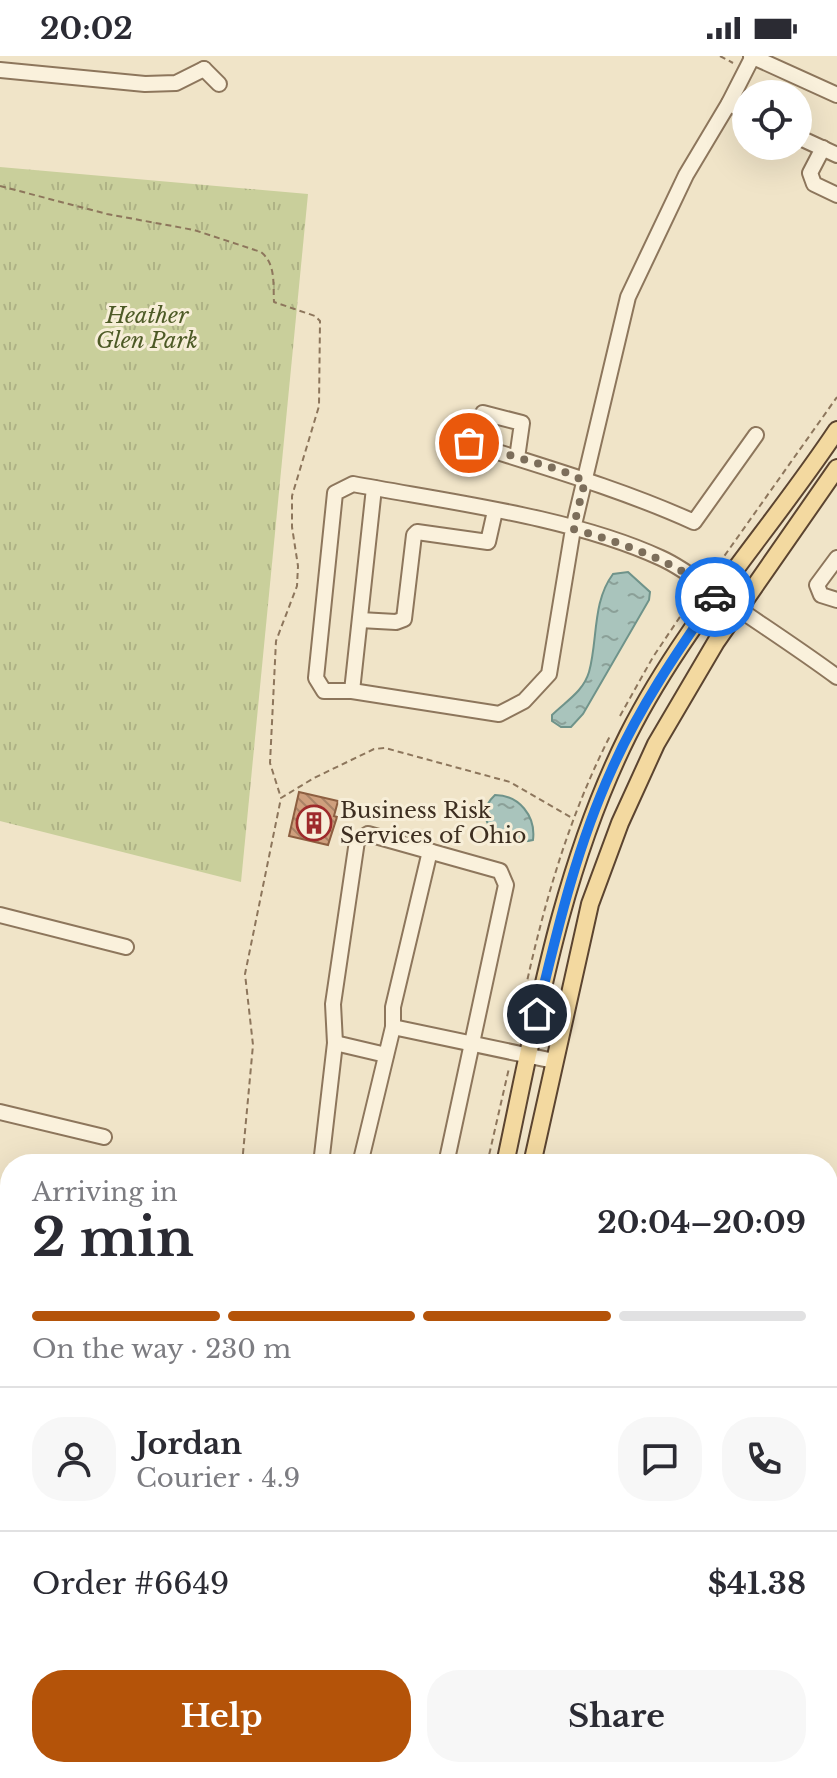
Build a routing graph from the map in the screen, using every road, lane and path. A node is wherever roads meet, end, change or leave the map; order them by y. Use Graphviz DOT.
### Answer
graph roads {
  1 [pos="212,56"];
  2 [pos="752,56"];
  3 [pos="204,69"];
  4 [pos="0,70"];
  5 [pos="219,84"];
  6 [pos="837,95"];
  7 [pos="729,103"];
  8 [pos="732,105"];
  9 [pos="830,151"];
  10 [pos="0,186"];
  11 [pos="837,195"];
  12 [pos="837,430"];
  13 [pos="756,435"];
  14 [pos="517,458"];
  15 [pos="837,468"];
  16 [pos="585,481"];
  17 [pos="374,488"];
  18 [pos="495,511"];
  19 [pos="573,529"];
  20 [pos="837,558"];
  21 [pos="718,594"];
  22 [pos="837,600"];
  23 [pos="738,607"];
  24 [pos="360,620"];
  25 [pos="837,677"];
  26 [pos="352,691"];
  27 [pos="281,798"];
  28 [pos="573,819"];
  29 [pos="430,851"];
  30 [pos="0,915"];
  31 [pos="126,947"];
  32 [pos="393,1027"];
  33 [pos="335,1043"];
  34 [pos="472,1045"];
  35 [pos="386,1055"];
  36 [pos="528,1056"];
  37 [pos="554,1061"];
  38 [pos="0,1112"];
  39 [pos="104,1137"];
  40 [pos="243,1154"];
  41 [pos="322,1154"];
  42 [pos="362,1154"];
  43 [pos="448,1154"];
  44 [pos="507,1154"];
  45 [pos="534,1154"];
  1 -- 3 [label="street"];
  2 -- 6 [label="street"];
  2 -- 7 [label="street"];
  3 -- 4 [label="street"];
  3 -- 5 [label="street"];
  7 -- 8 [label="street"];
  7 -- 16 [label="street"];
  9 -- 11 [label="street"];
  10 -- 27 [label="path"];
  12 -- 21 [label="main road"];
  13 -- 16 [label="street"];
  14 -- 16 [label="street"];
  15 -- 23 [label="main road"];
  16 -- 19 [label="street"];
  17 -- 18 [label="street"];
  17 -- 24 [label="street"];
  17 -- 26 [label="street"];
  18 -- 19 [label="street"];
  18 -- 24 [label="street"];
  19 -- 21 [label="street"];
  19 -- 26 [label="street"];
  20 -- 22 [label="street"];
  21 -- 23 [label="street"];
  21 -- 36 [label="main road"];
  23 -- 25 [label="street"];
  23 -- 37 [label="main road"];
  24 -- 26 [label="street"];
  27 -- 28 [label="path"];
  27 -- 40 [label="path"];
  29 -- 32 [label="street"];
  29 -- 33 [label="street"];
  29 -- 34 [label="street"];
  30 -- 31 [label="street"];
  32 -- 34 [label="street"];
  32 -- 35 [label="street"];
  33 -- 35 [label="street"];
  33 -- 41 [label="street"];
  34 -- 36 [label="street"];
  34 -- 43 [label="street"];
  35 -- 42 [label="street"];
  36 -- 37 [label="street"];
  36 -- 44 [label="main road"];
  37 -- 45 [label="main road"];
  38 -- 39 [label="street"];
}
